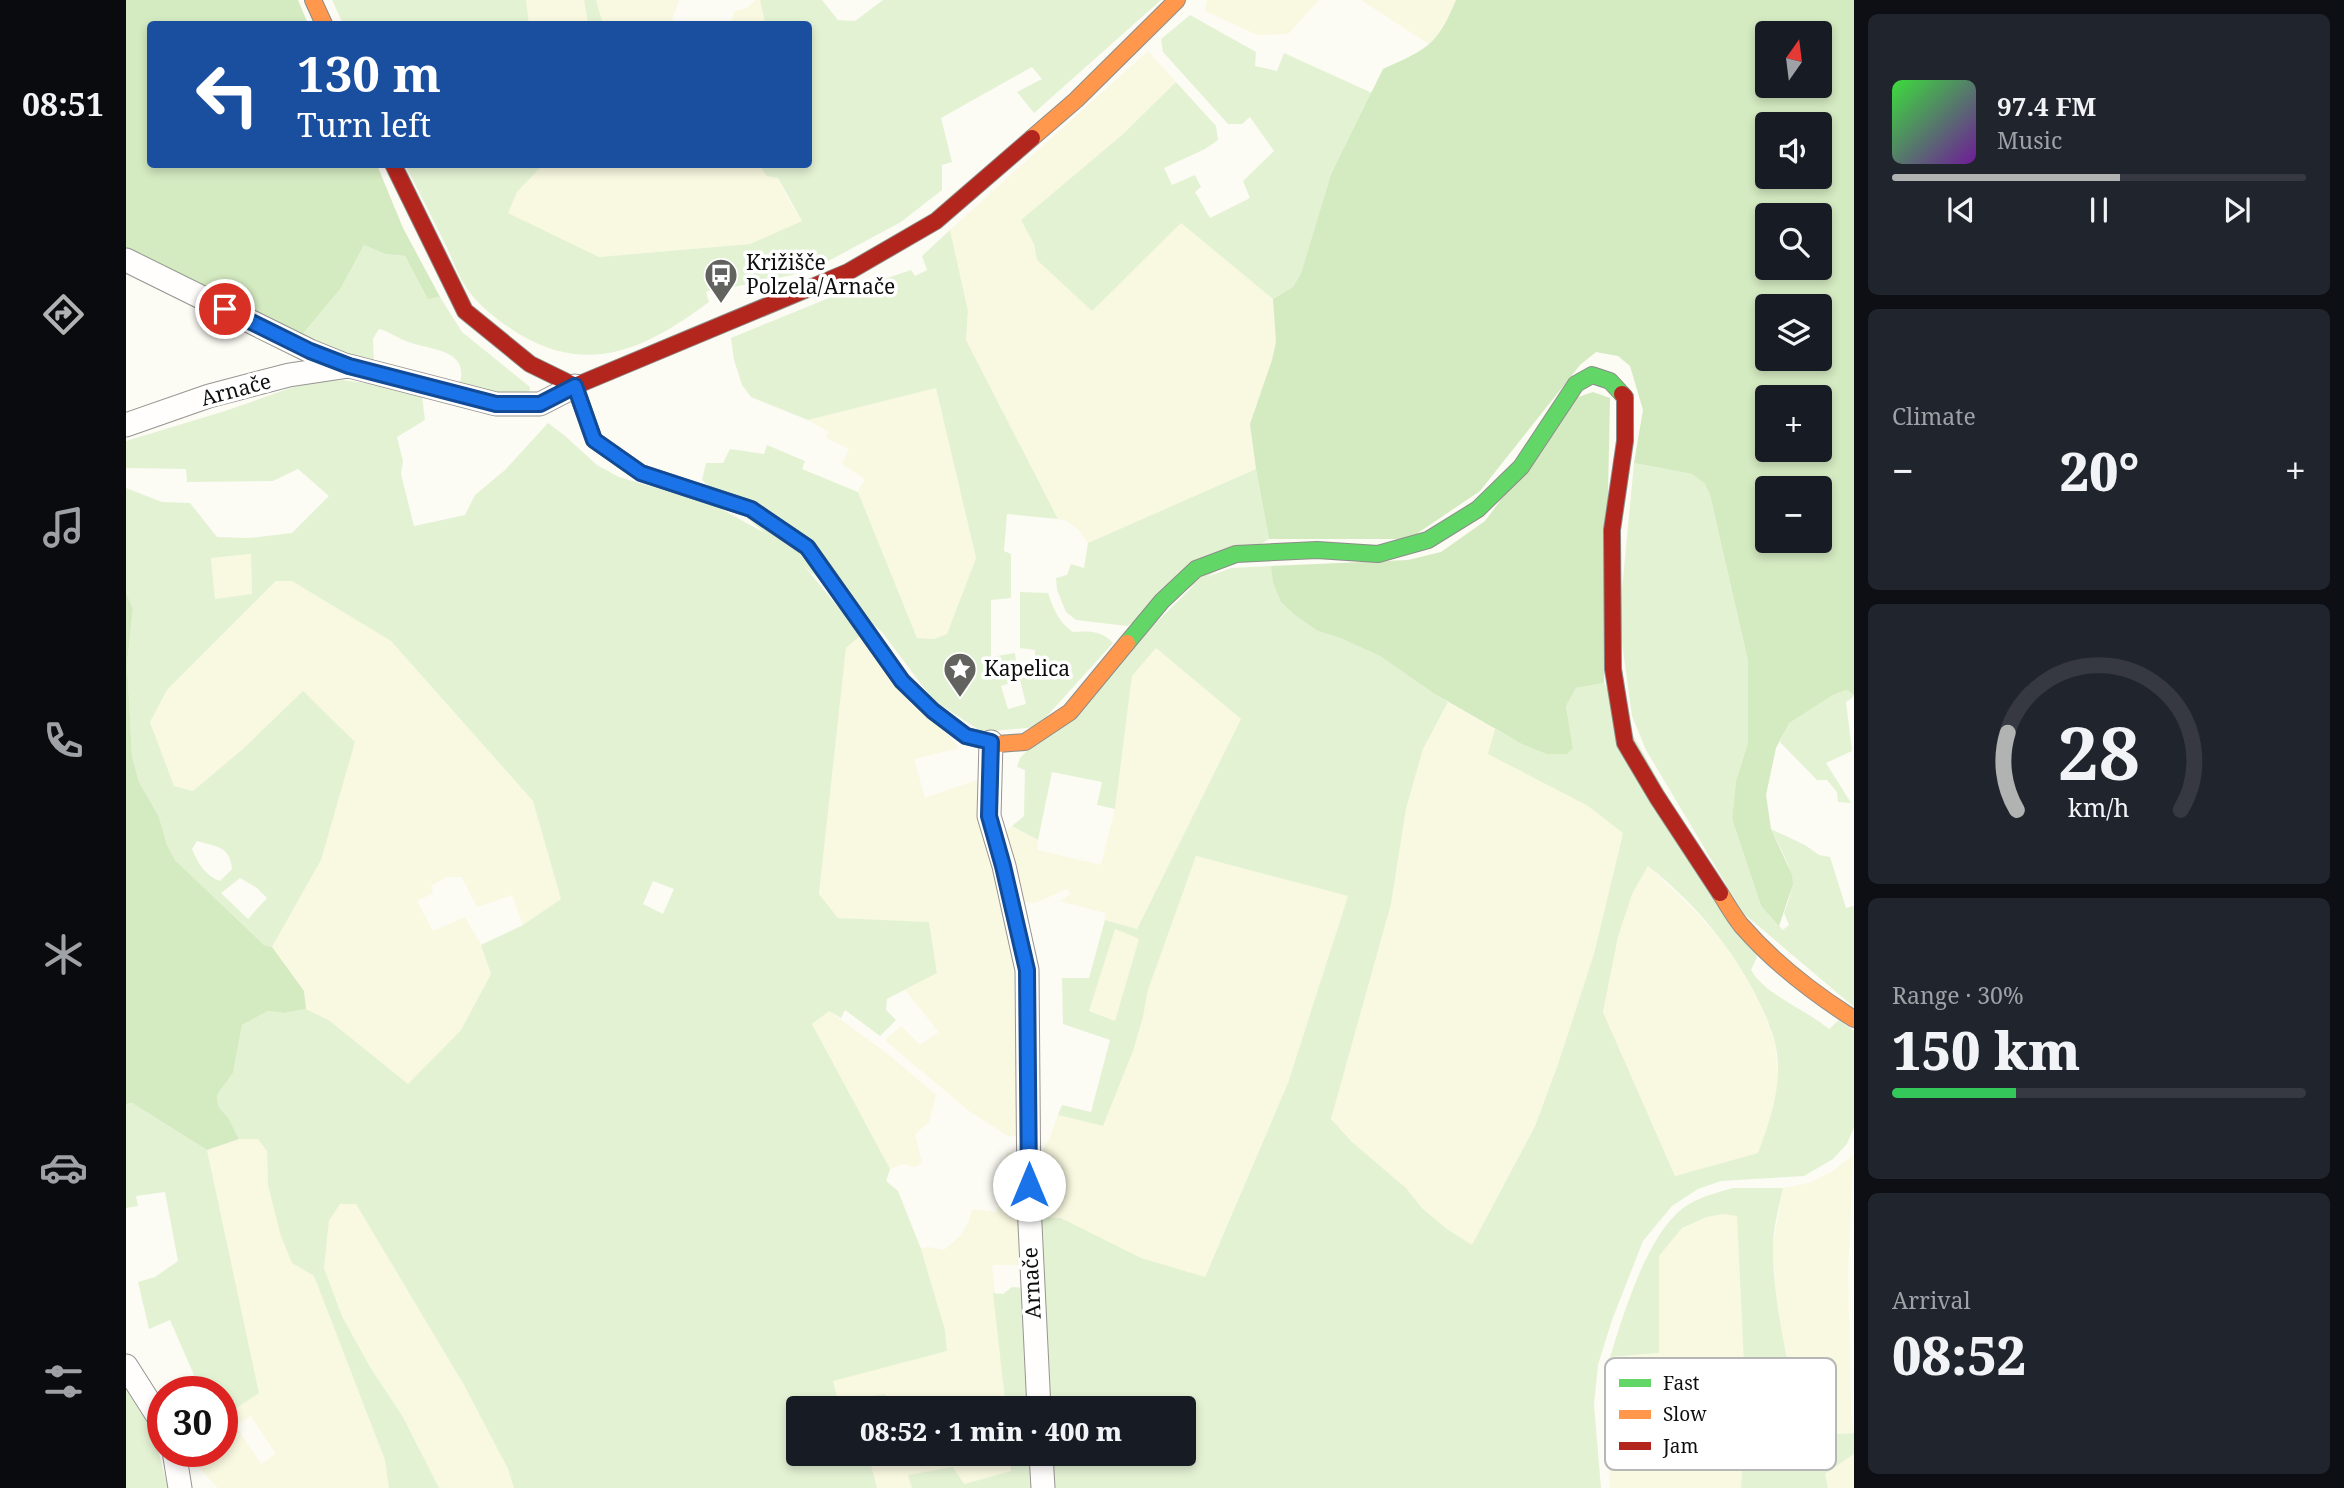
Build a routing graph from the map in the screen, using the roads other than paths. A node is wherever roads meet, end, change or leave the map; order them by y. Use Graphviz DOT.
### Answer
graph roads {
  1 [pos="313,0"];
  2 [pos="1174,1"];
  3 [pos="323,21"];
  4 [pos="395,168"];
  5 [pos="126,260"];
  6 [pos="349,366"];
  7 [pos="575,386"];
  8 [pos="126,425"];
  9 [pos="991,742"];
  10 [pos="1854,1019"];
  11 [pos="126,1366"];
  12 [pos="1038,1396"];
  13 [pos="147,1398"];
  14 [pos="1042,1466"];
  15 [pos="177,1467"];
  16 [pos="180,1488"];
  17 [pos="1043,1488"];
  1 -- 3 [label="street"];
  2 -- 7 [label="street"];
  4 -- 7 [label="street"];
  5 -- 6 [label="street, Arnače"];
  6 -- 7 [label="street, Arnače"];
  6 -- 8 [label="street, Arnače"];
  7 -- 9 [label="street"];
  9 -- 10 [label="street"];
  9 -- 12 [label="street, Arnače"];
  11 -- 13 [label="street"];
  14 -- 17 [label="street"];
  15 -- 16 [label="street"];
}
